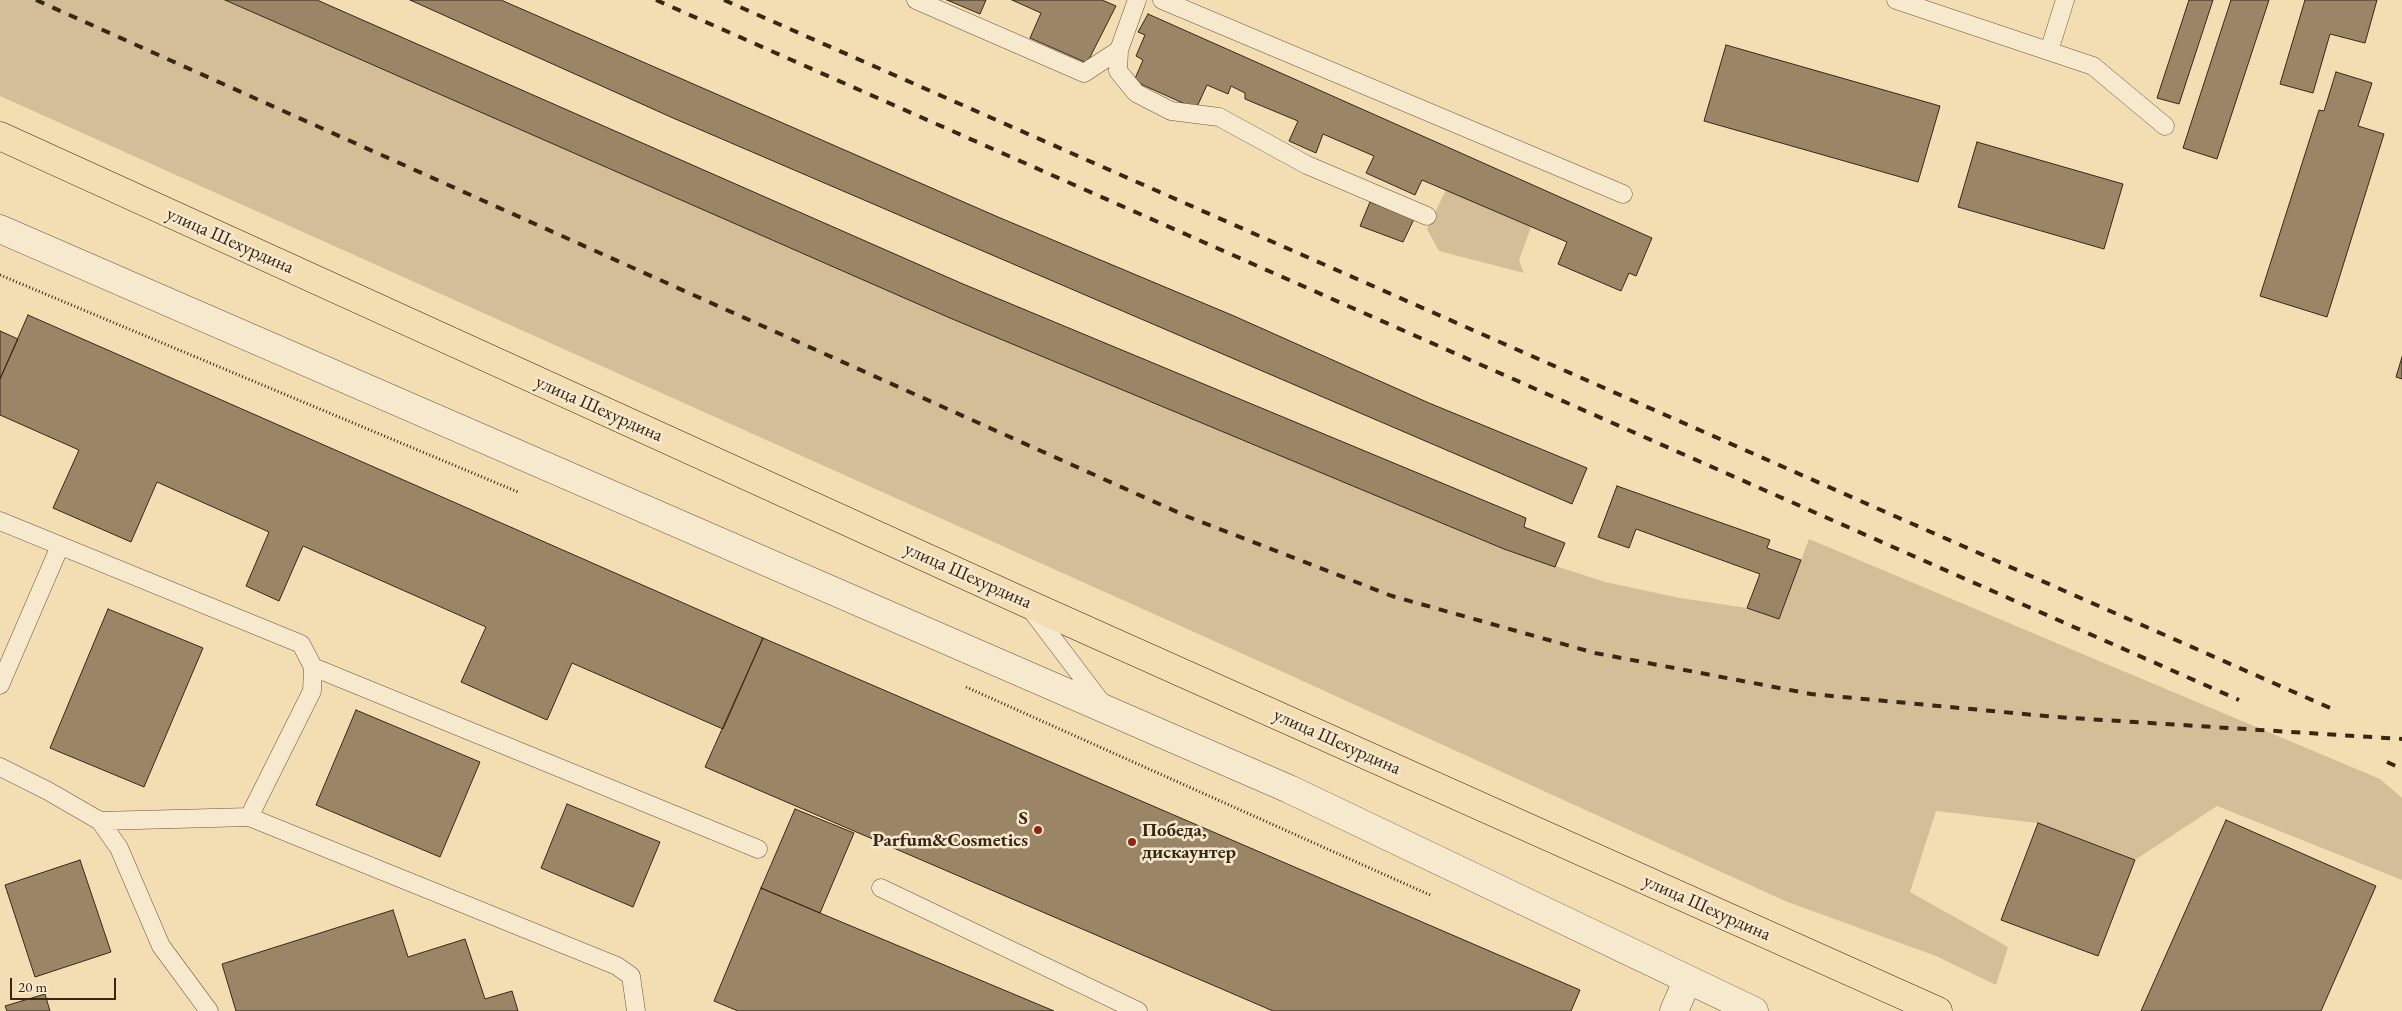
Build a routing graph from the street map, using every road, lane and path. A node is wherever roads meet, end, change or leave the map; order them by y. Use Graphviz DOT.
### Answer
graph roads {
  1 [pos="916,0"];
  2 [pos="1137,0"];
  3 [pos="1162,0"];
  4 [pos="1896,0"];
  5 [pos="2065,0"];
  6 [pos="1119,50"];
  7 [pos="2049,51"];
  8 [pos="2165,126"];
  9 [pos="0,136"];
  10 [pos="1623,194"];
  11 [pos="1427,216"];
  12 [pos="0,229"];
  13 [pos="0,274"];
  14 [pos="522,494"];
  15 [pos="0,521"];
  16 [pos="60,546"];
  17 [pos="1026,603"];
  18 [pos="313,667"];
  19 [pos="0,685"];
  20 [pos="965,686"];
  21 [pos="1105,708"];
  22 [pos="0,767"];
  23 [pos="249,817"];
  24 [pos="100,821"];
  25 [pos="758,849"];
  26 [pos="881,888"];
  27 [pos="1439,899"];
  28 [pos="1687,981"];
  29 [pos="209,1011"];
  30 [pos="636,1011"];
  31 [pos="1138,1011"];
  32 [pos="1674,1011"];
  33 [pos="1754,1011"];
  34 [pos="1938,1011"];
  1 -- 6 [label="lane"];
  2 -- 6 [label="lane"];
  3 -- 10 [label="lane"];
  4 -- 7 [label="lane"];
  5 -- 7 [label="lane"];
  6 -- 11 [label="lane"];
  7 -- 8 [label="lane"];
  9 -- 17 [label="main road, улица Шехурдина"];
  12 -- 21 [label="street"];
  13 -- 14 [label="path"];
  15 -- 16 [label="lane"];
  16 -- 18 [label="lane"];
  16 -- 19 [label="lane"];
  17 -- 21 [label="lane"];
  17 -- 34 [label="main road, улица Шехурдина"];
  18 -- 23 [label="lane"];
  18 -- 25 [label="lane"];
  20 -- 27 [label="path"];
  21 -- 28 [label="street"];
  22 -- 24 [label="lane"];
  23 -- 24 [label="lane"];
  23 -- 30 [label="lane"];
  24 -- 29 [label="lane"];
  26 -- 31 [label="lane"];
  28 -- 32 [label="street"];
  28 -- 33 [label="street"];
}
